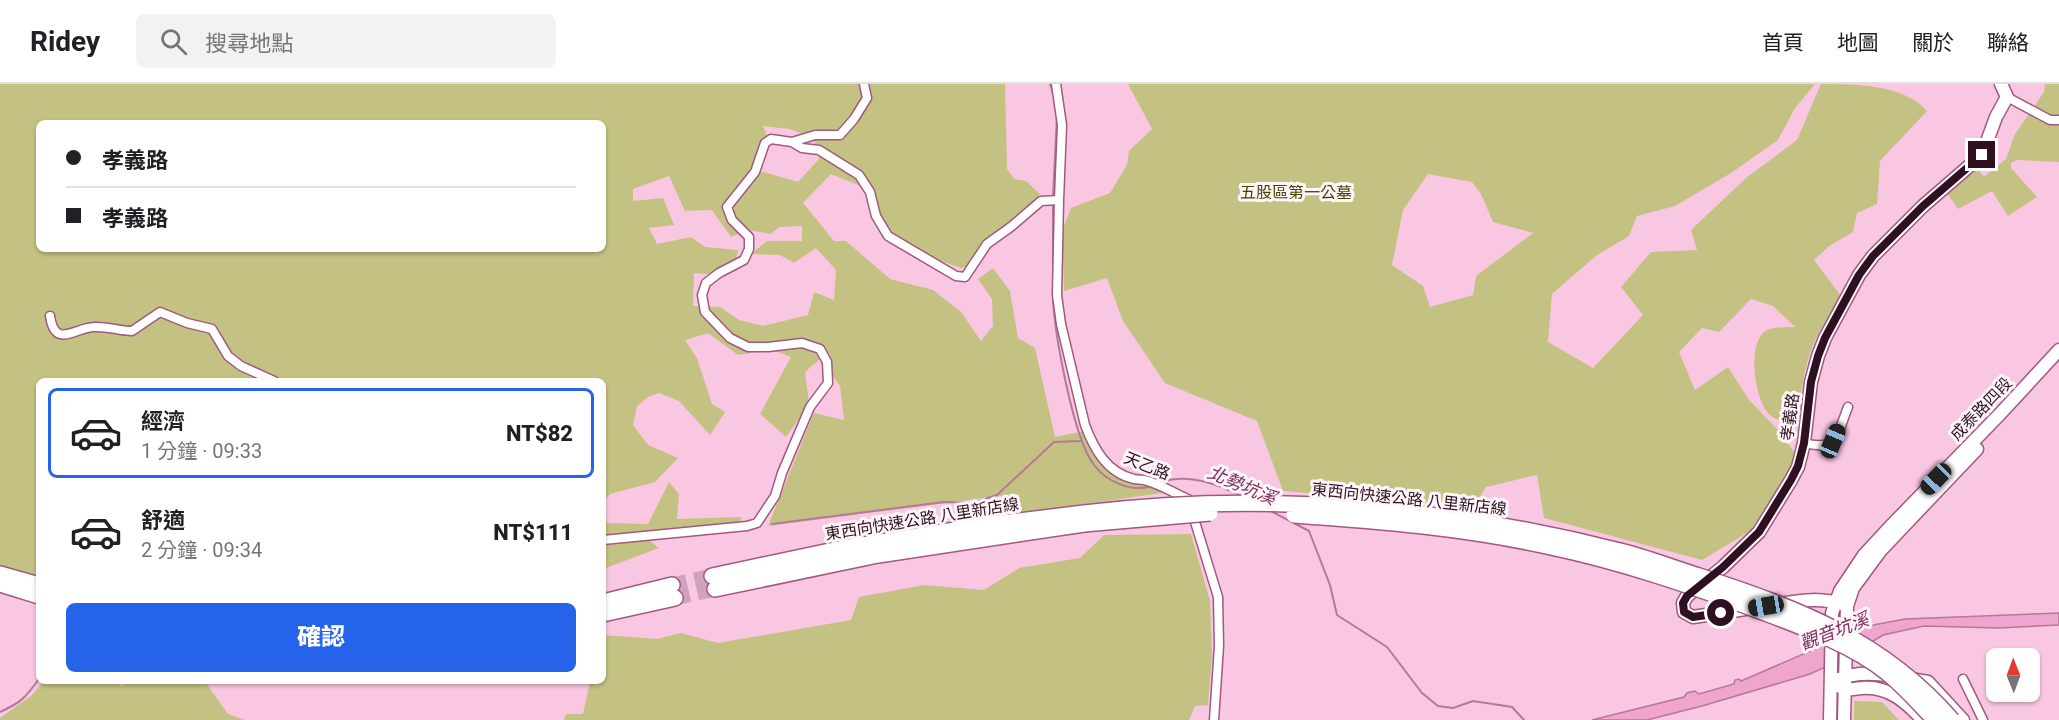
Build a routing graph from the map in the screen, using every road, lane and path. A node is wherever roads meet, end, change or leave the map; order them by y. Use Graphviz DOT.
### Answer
graph roads {
  1 [pos="864,84"];
  2 [pos="1056,84"];
  3 [pos="2001,84"];
  4 [pos="2007,97"];
  5 [pos="2059,120"];
  6 [pos="792,142"];
  7 [pos="1059,200"];
  8 [pos="50,316"];
  9 [pos="2059,350"];
  10 [pos="2059,362"];
  11 [pos="267,378"];
  12 [pos="1848,407"];
  13 [pos="1804,443"];
  14 [pos="1084,518"];
  15 [pos="606,540"];
  16 [pos="0,574"];
  17 [pos="714,582"];
  18 [pos="0,584"];
  19 [pos="36,584"];
  20 [pos="36,595"];
  21 [pos="606,602"];
  22 [pos="1841,604"];
  23 [pos="606,613"];
  24 [pos="1846,671"];
  25 [pos="1831,676"];
  26 [pos="1963,680"];
  27 [pos="1845,690"];
  28 [pos="1214,720"];
  29 [pos="1830,720"];
  30 [pos="1844,720"];
  31 [pos="1923,720"];
  32 [pos="1935,720"];
  33 [pos="1952,720"];
  34 [pos="1963,720"];
  35 [pos="1983,720"];
  1 -- 6 [label="street"];
  2 -- 7 [label="street, 天乙路"];
  3 -- 4 [label="street"];
  4 -- 5 [label="street"];
  4 -- 13 [label="street, 孝義路"];
  6 -- 7 [label="street"];
  6 -- 15 [label="street"];
  7 -- 28 [label="street, 天乙路"];
  8 -- 11 [label="street"];
  9 -- 22 [label="street, 成泰路四段"];
  10 -- 22 [label="street, 成泰路四段"];
  12 -- 13 [label="street"];
  13 -- 22 [label="street, 孝義路"];
  14 -- 17 [label="highway, 東西向快速公路 八里新店線"];
  14 -- 32 [label="highway, 東西向快速公路 八里新店線, bridge"];
  14 -- 33 [label="highway, 東西向快速公路 八里新店線, bridge"];
  16 -- 19 [label="highway"];
  18 -- 20 [label="highway"];
  21 -- 23 [label="highway"];
  22 -- 24 [label="street, bridge"];
  22 -- 25 [label="street"];
  24 -- 25 [label="street"];
  24 -- 27 [label="street"];
  24 -- 34 [label="street"];
  25 -- 27 [label="street"];
  25 -- 29 [label="street"];
  26 -- 35 [label="street"];
  27 -- 30 [label="street"];
  27 -- 31 [label="street"];
}
